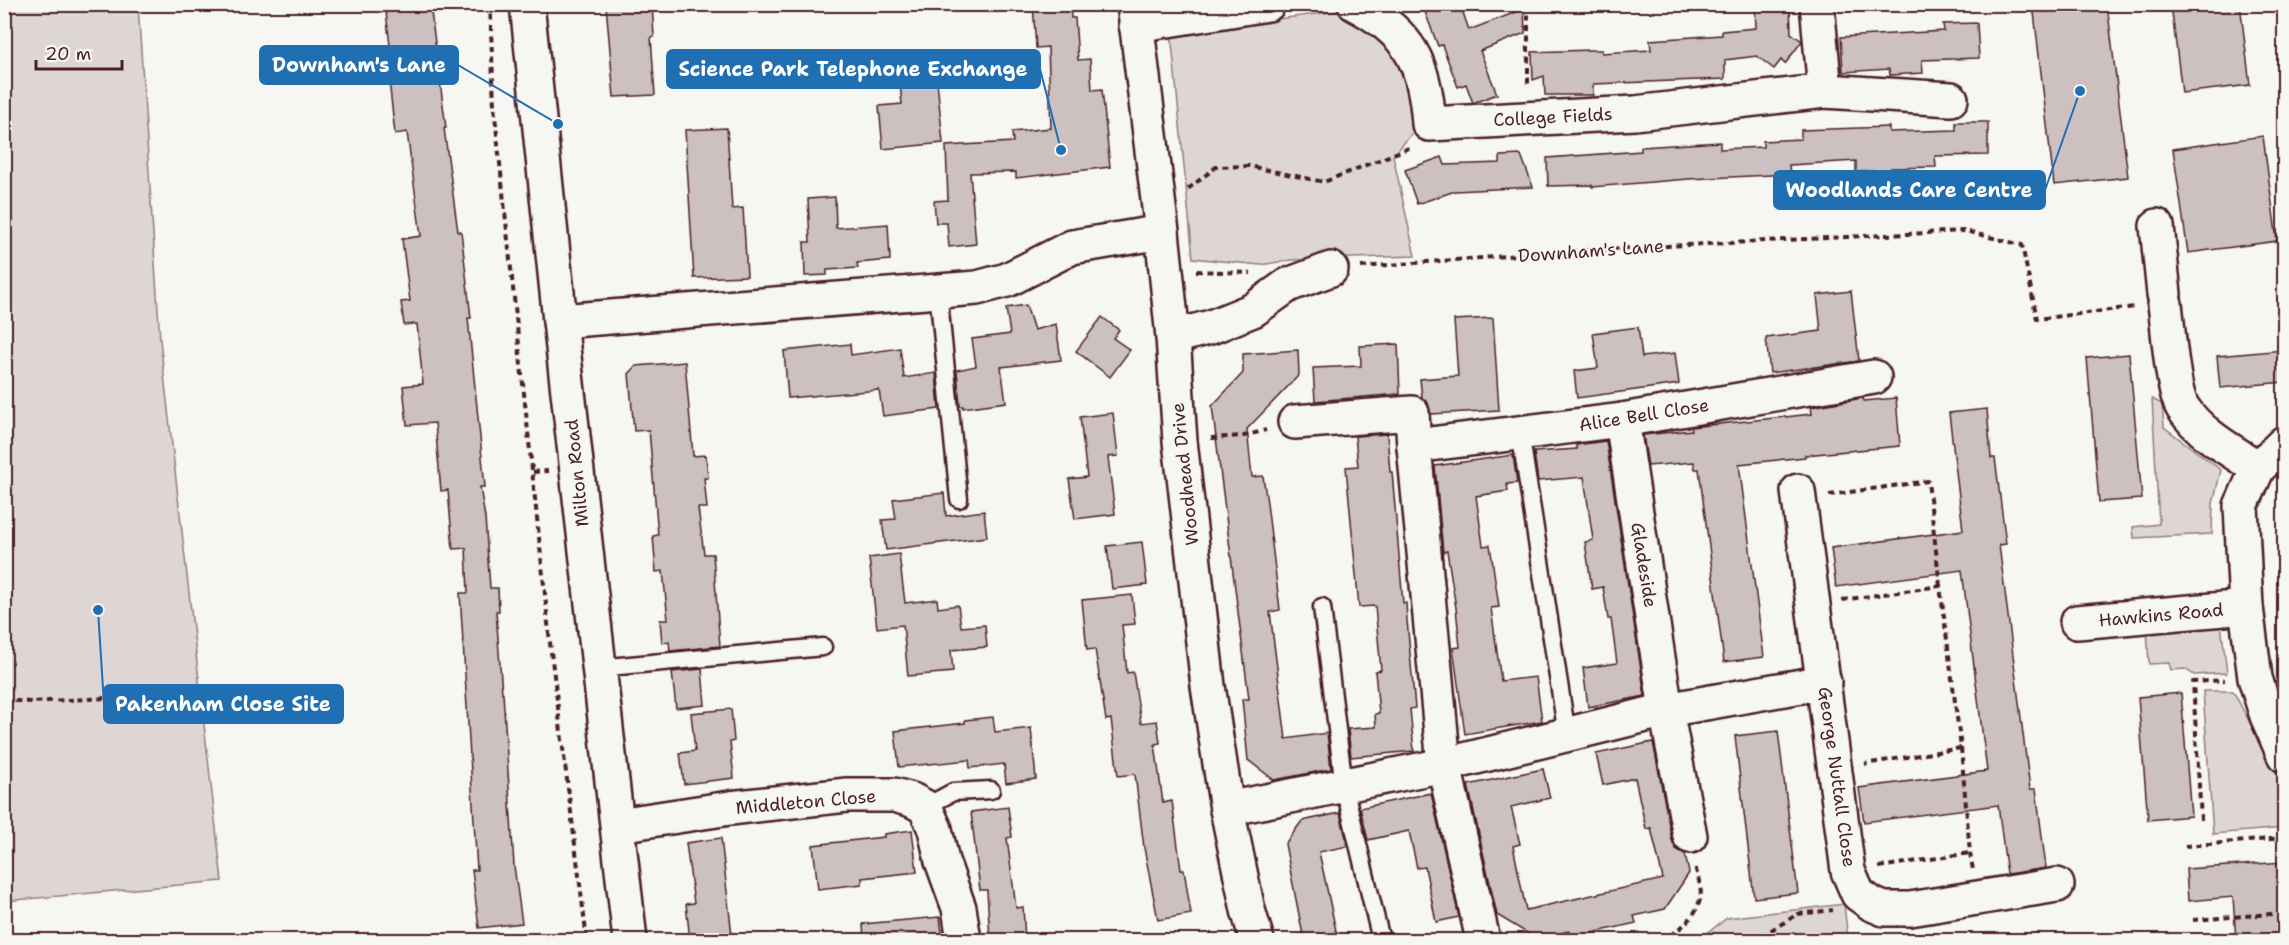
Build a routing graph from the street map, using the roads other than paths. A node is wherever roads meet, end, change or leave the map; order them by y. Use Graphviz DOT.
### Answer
graph roads {
  1 [pos="527,4"];
  2 [pos="1268,4"];
  3 [pos="1354,4"];
  4 [pos="1817,4"];
  5 [pos="1135,15"];
  6 [pos="1826,91"];
  7 [pos="1951,99"];
  8 [pos="1161,223"];
  9 [pos="2157,226"];
  10 [pos="1331,269"];
  11 [pos="938,291"];
  12 [pos="560,321"];
  13 [pos="1173,337"];
  14 [pos="1874,377"];
  15 [pos="1622,420"];
  16 [pos="1295,422"];
  17 [pos="1520,432"];
  18 [pos="2284,442"];
  19 [pos="1414,446"];
  20 [pos="2258,468"];
  21 [pos="1799,495"];
  22 [pos="959,499"];
  23 [pos="1322,607"];
  24 [pos="2246,607"];
  25 [pos="2077,622"];
  26 [pos="823,647"];
  27 [pos="598,668"];
  28 [pos="1824,682"];
  29 [pos="1666,710"];
  30 [pos="1568,735"];
  31 [pos="2284,755"];
  32 [pos="1444,765"];
  33 [pos="1344,786"];
  34 [pos="991,790"];
  35 [pos="925,807"];
  36 [pos="1227,809"];
  37 [pos="618,825"];
  38 [pos="1690,836"];
  39 [pos="2057,885"];
  40 [pos="630,940"];
  41 [pos="964,940"];
  42 [pos="1257,940"];
  43 [pos="1381,940"];
  44 [pos="1483,940"];
  1 -- 12 [label="street, Milton Road"];
  2 -- 5 [label="street"];
  3 -- 6 [label="street, College Fields"];
  4 -- 6 [label="street"];
  5 -- 8 [label="street, Woodhead Drive"];
  6 -- 7 [label="street, College Fields"];
  8 -- 11 [label="street"];
  8 -- 13 [label="street, Woodhead Drive"];
  9 -- 20 [label="street"];
  10 -- 13 [label="street"];
  11 -- 12 [label="street"];
  11 -- 22 [label="lane"];
  12 -- 27 [label="street, Milton Road"];
  13 -- 36 [label="street, Woodhead Drive"];
  14 -- 15 [label="street, Alice Bell Close"];
  15 -- 17 [label="street, Alice Bell Close"];
  15 -- 29 [label="street, Gladeside"];
  16 -- 19 [label="street"];
  17 -- 19 [label="street, Alice Bell Close"];
  17 -- 30 [label="lane"];
  18 -- 20 [label="street, Hawkins Road"];
  19 -- 32 [label="street"];
  20 -- 24 [label="street, Hawkins Road"];
  21 -- 28 [label="street, George Nuttall Close"];
  23 -- 33 [label="lane"];
  24 -- 25 [label="street, Hawkins Road"];
  24 -- 31 [label="street, Hawkins Road"];
  26 -- 27 [label="lane"];
  27 -- 37 [label="street, Milton Road"];
  28 -- 29 [label="street"];
  28 -- 39 [label="street, George Nuttall Close"];
  29 -- 30 [label="street"];
  29 -- 38 [label="street, Gladeside"];
  30 -- 32 [label="street"];
  32 -- 33 [label="street"];
  32 -- 44 [label="street"];
  33 -- 36 [label="street"];
  33 -- 43 [label="lane"];
  34 -- 35 [label="lane"];
  35 -- 37 [label="street, Middleton Close"];
  35 -- 41 [label="street"];
  36 -- 42 [label="street, Woodhead Drive"];
  37 -- 40 [label="street, Milton Road"];
}
